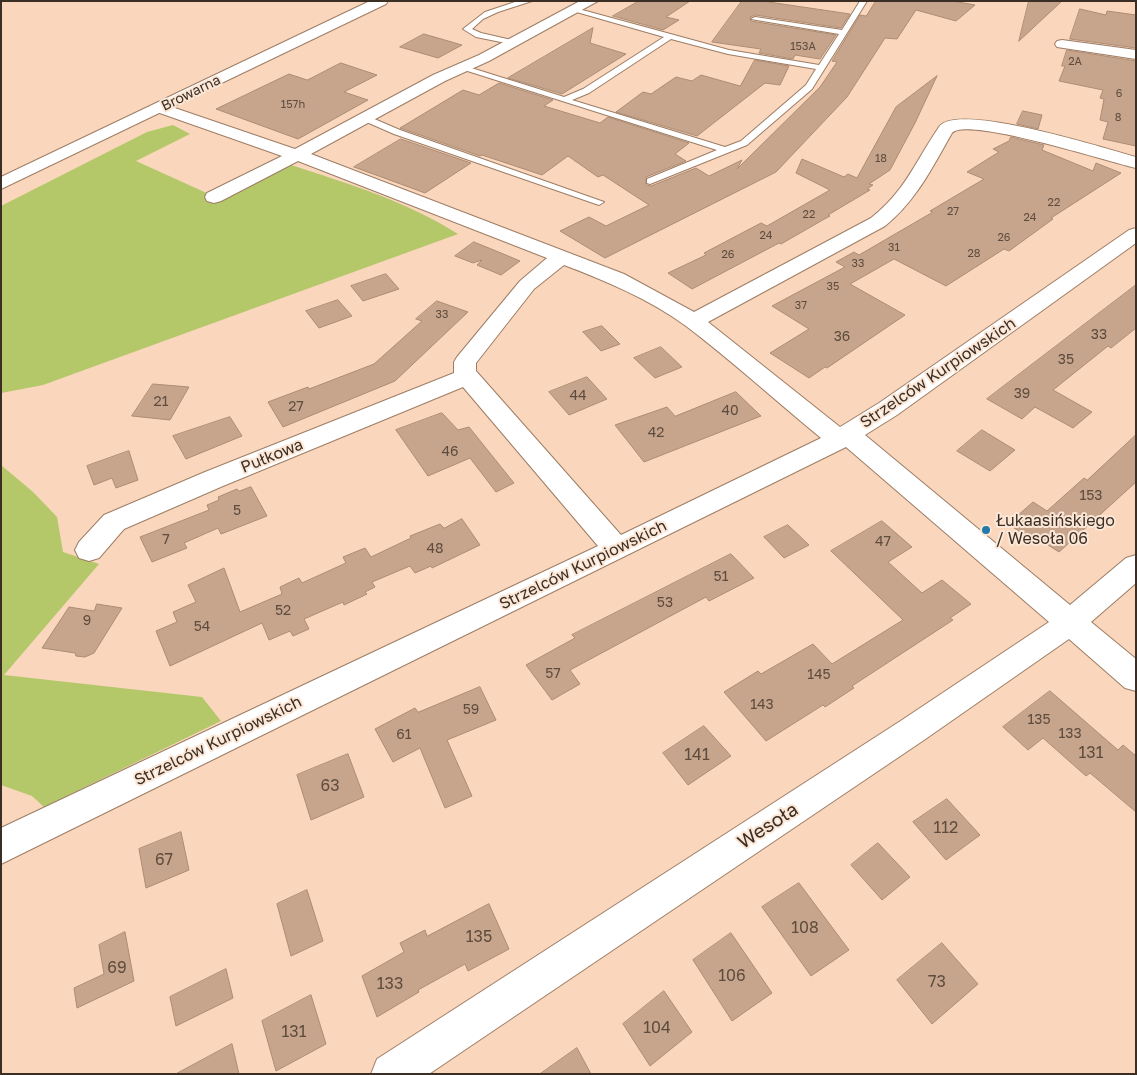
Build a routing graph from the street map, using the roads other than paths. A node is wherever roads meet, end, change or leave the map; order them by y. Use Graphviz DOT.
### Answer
graph roads {
  1 [pos="381,1"];
  2 [pos="529,1"];
  3 [pos="864,1"];
  4 [pos="580,5"];
  5 [pos="755,19"];
  6 [pos="844,33"];
  7 [pos="670,36"];
  8 [pos="513,43"];
  9 [pos="1062,44"];
  10 [pos="1136,54"];
  11 [pos="462,68"];
  12 [pos="822,68"];
  13 [pos="564,100"];
  14 [pos="160,108"];
  15 [pos="365,118"];
  16 [pos="726,150"];
  17 [pos="297,155"];
  18 [pos="1136,163"];
  19 [pos="650,180"];
  20 [pos="5,182"];
  21 [pos="214,197"];
  22 [pos="599,202"];
  23 [pos="1136,234"];
  24 [pos="562,256"];
  25 [pos="693,321"];
  26 [pos="466,377"];
  27 [pos="843,437"];
  28 [pos="618,549"];
  29 [pos="89,550"];
  30 [pos="1136,566"];
  31 [pos="1070,623"];
  32 [pos="1136,678"];
  33 [pos="1,847"];
  34 [pos="392,1074"];
  1 -- 14 [label="street, Browarna"];
  2 -- 8 [label="lane"];
  3 -- 6 [label="lane"];
  4 -- 7 [label="lane"];
  4 -- 8 [label="street"];
  5 -- 6 [label="lane"];
  6 -- 12 [label="lane"];
  7 -- 12 [label="lane"];
  7 -- 13 [label="lane"];
  8 -- 11 [label="street"];
  9 -- 10 [label="street"];
  11 -- 13 [label="lane"];
  11 -- 15 [label="street"];
  12 -- 16 [label="lane"];
  13 -- 16 [label="lane"];
  14 -- 17 [label="street"];
  14 -- 20 [label="street, Browarna"];
  15 -- 17 [label="street"];
  15 -- 22 [label="lane"];
  16 -- 19 [label="lane"];
  17 -- 21 [label="street"];
  17 -- 24 [label="street"];
  18 -- 25 [label="street"];
  23 -- 27 [label="street, Strzelców Kurpiowskich"];
  24 -- 25 [label="street"];
  24 -- 26 [label="street"];
  25 -- 27 [label="street"];
  26 -- 28 [label="street"];
  26 -- 29 [label="street, Pułkowa"];
  27 -- 28 [label="street, Strzelców Kurpiowskich"];
  27 -- 31 [label="street"];
  28 -- 33 [label="street, Strzelców Kurpiowskich"];
  30 -- 31 [label="street, Wesoła"];
  31 -- 32 [label="street"];
  31 -- 34 [label="street, Wesoła"];
}
